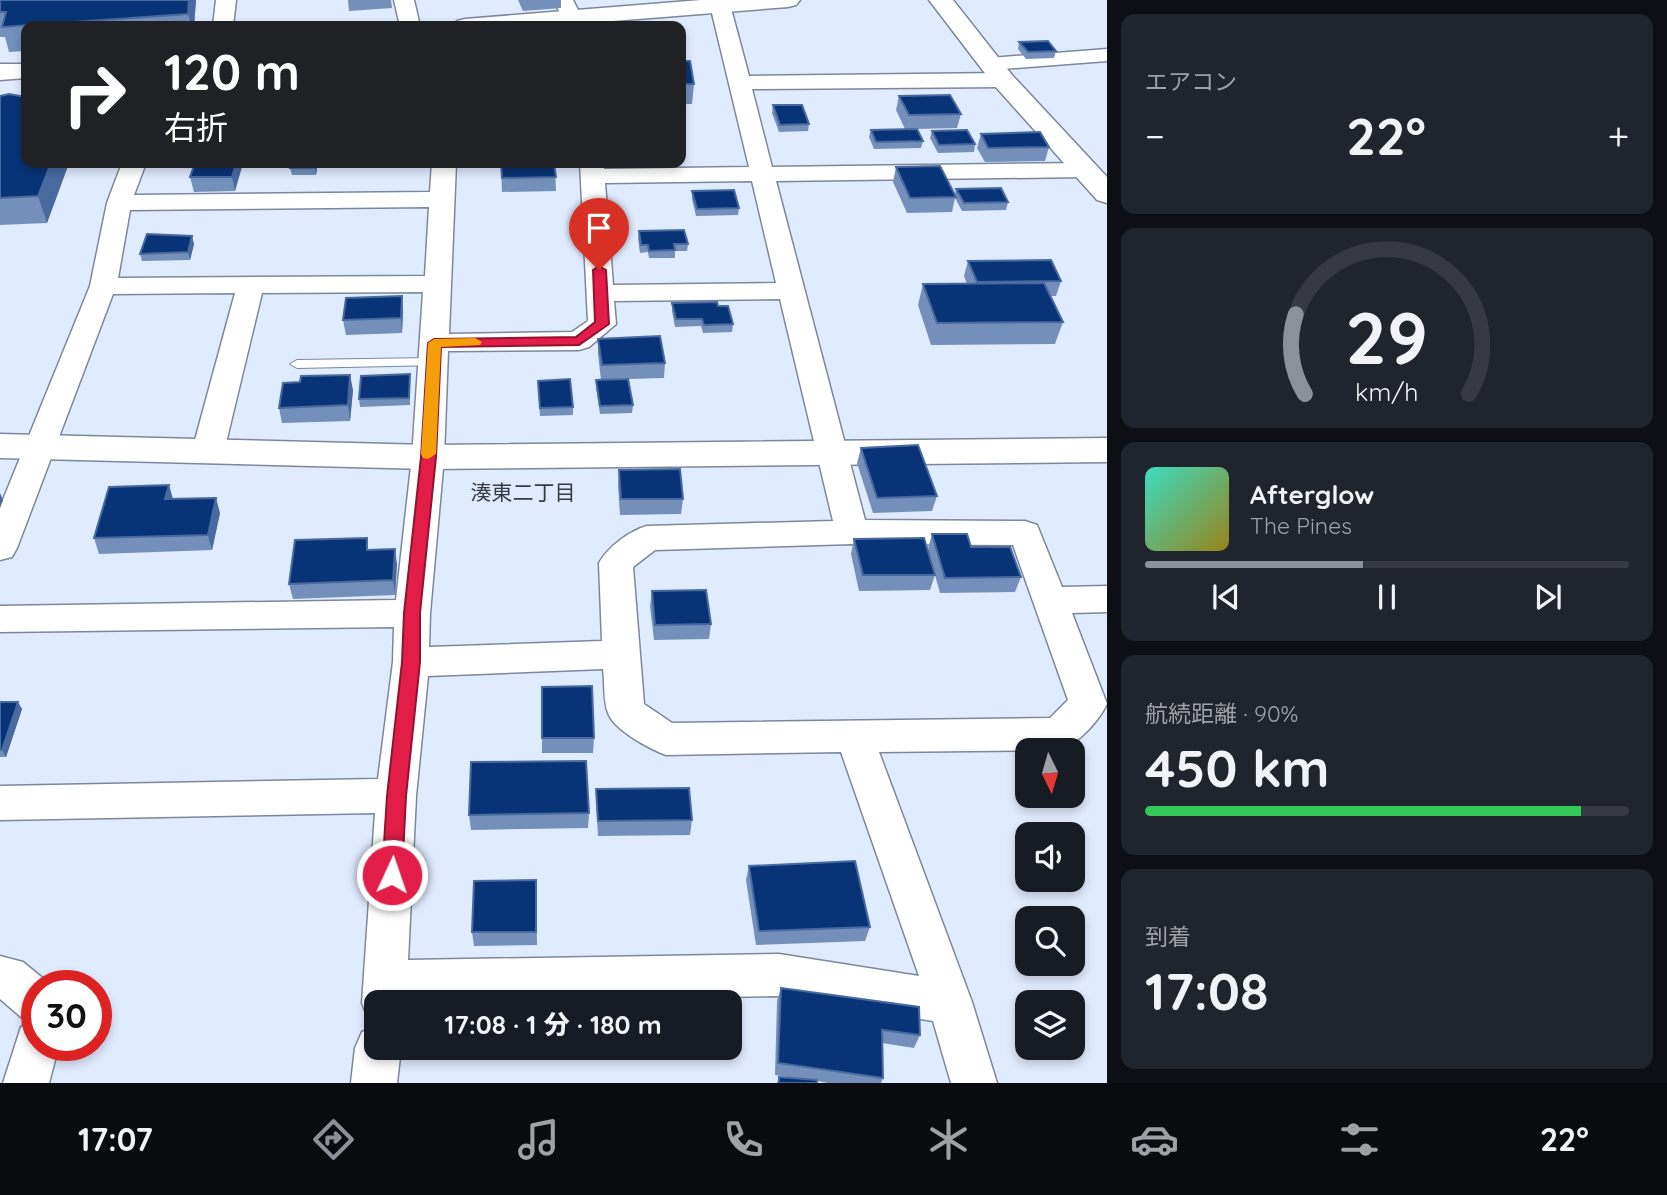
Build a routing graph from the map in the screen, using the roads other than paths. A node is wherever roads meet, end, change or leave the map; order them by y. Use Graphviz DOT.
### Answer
graph roads {
  1 [pos="226,0"];
  2 [pos="404,0"];
  3 [pos="788,0"];
  4 [pos="940,0"];
  5 [pos="720,5"];
  6 [pos="567,8"];
  7 [pos="224,21"];
  8 [pos="409,21"];
  9 [pos="493,21"];
  10 [pos="1107,55"];
  11 [pos="21,71"];
  12 [pos="0,72"];
  13 [pos="997,72"];
  14 [pos="741,83"];
  15 [pos="132,168"];
  16 [pos="444,168"];
  17 [pos="593,169"];
  18 [pos="1084,170"];
  19 [pos="764,175"];
  20 [pos="1107,194"];
  21 [pos="442,199"];
  22 [pos="119,203"];
  23 [pos="438,284"];
  24 [pos="251,285"];
  25 [pos="103,286"];
  26 [pos="790,291"];
  27 [pos="601,293"];
  28 [pos="434,352"];
  29 [pos="297,364"];
  30 [pos="0,446"];
  31 [pos="39,447"];
  32 [pos="1107,450"];
  33 [pos="208,451"];
  34 [pos="831,452"];
  35 [pos="428,457"];
  36 [pos="852,532"];
  37 [pos="0,548"];
  38 [pos="1107,599"];
  39 [pos="1050,600"];
  40 [pos="412,613"];
  41 [pos="0,619"];
  42 [pos="620,654"];
  43 [pos="411,662"];
  44 [pos="855,738"];
  45 [pos="396,796"];
  46 [pos="0,803"];
  47 [pos="0,977"];
  48 [pos="21,989"];
  49 [pos="386,990"];
  50 [pos="432,990"];
  51 [pos="950,1002"];
  52 [pos="377,1060"];
  53 [pos="32,1061"];
  54 [pos="26,1083"];
  55 [pos="374,1083"];
  56 [pos="974,1083"];
  1 -- 7 [label="street"];
  2 -- 8 [label="street"];
  3 -- 5 [label="street"];
  4 -- 13 [label="street"];
  5 -- 6 [label="street"];
  5 -- 14 [label="street"];
  6 -- 9 [label="street"];
  10 -- 13 [label="street"];
  11 -- 12 [label="street"];
  13 -- 14 [label="street"];
  13 -- 18 [label="street"];
  14 -- 19 [label="street"];
  15 -- 22 [label="street"];
  16 -- 21 [label="street"];
  17 -- 19 [label="street"];
  17 -- 27 [label="street"];
  18 -- 19 [label="street"];
  18 -- 20 [label="street"];
  19 -- 26 [label="street"];
  21 -- 22 [label="street"];
  21 -- 23 [label="street"];
  22 -- 25 [label="street"];
  23 -- 24 [label="street"];
  23 -- 28 [label="street"];
  24 -- 25 [label="street"];
  24 -- 33 [label="street"];
  25 -- 31 [label="street"];
  26 -- 27 [label="street"];
  26 -- 34 [label="street"];
  27 -- 28 [label="street"];
  28 -- 29 [label="lane"];
  28 -- 35 [label="street"];
  30 -- 31 [label="street"];
  31 -- 33 [label="street"];
  31 -- 37 [label="street"];
  32 -- 34 [label="street"];
  33 -- 35 [label="street"];
  34 -- 35 [label="street"];
  34 -- 36 [label="street"];
  35 -- 40 [label="street"];
  36 -- 39 [label="street"];
  36 -- 42 [label="street"];
  38 -- 39 [label="street"];
  39 -- 44 [label="street"];
  40 -- 41 [label="street"];
  40 -- 43 [label="street"];
  42 -- 43 [label="street"];
  42 -- 44 [label="street"];
  43 -- 45 [label="street"];
  44 -- 51 [label="street"];
  45 -- 46 [label="street"];
  45 -- 49 [label="street"];
  47 -- 48 [label="street"];
  50 -- 51 [label="street"];
  51 -- 56 [label="street"];
  52 -- 55 [label="street"];
  53 -- 54 [label="street"];
}
